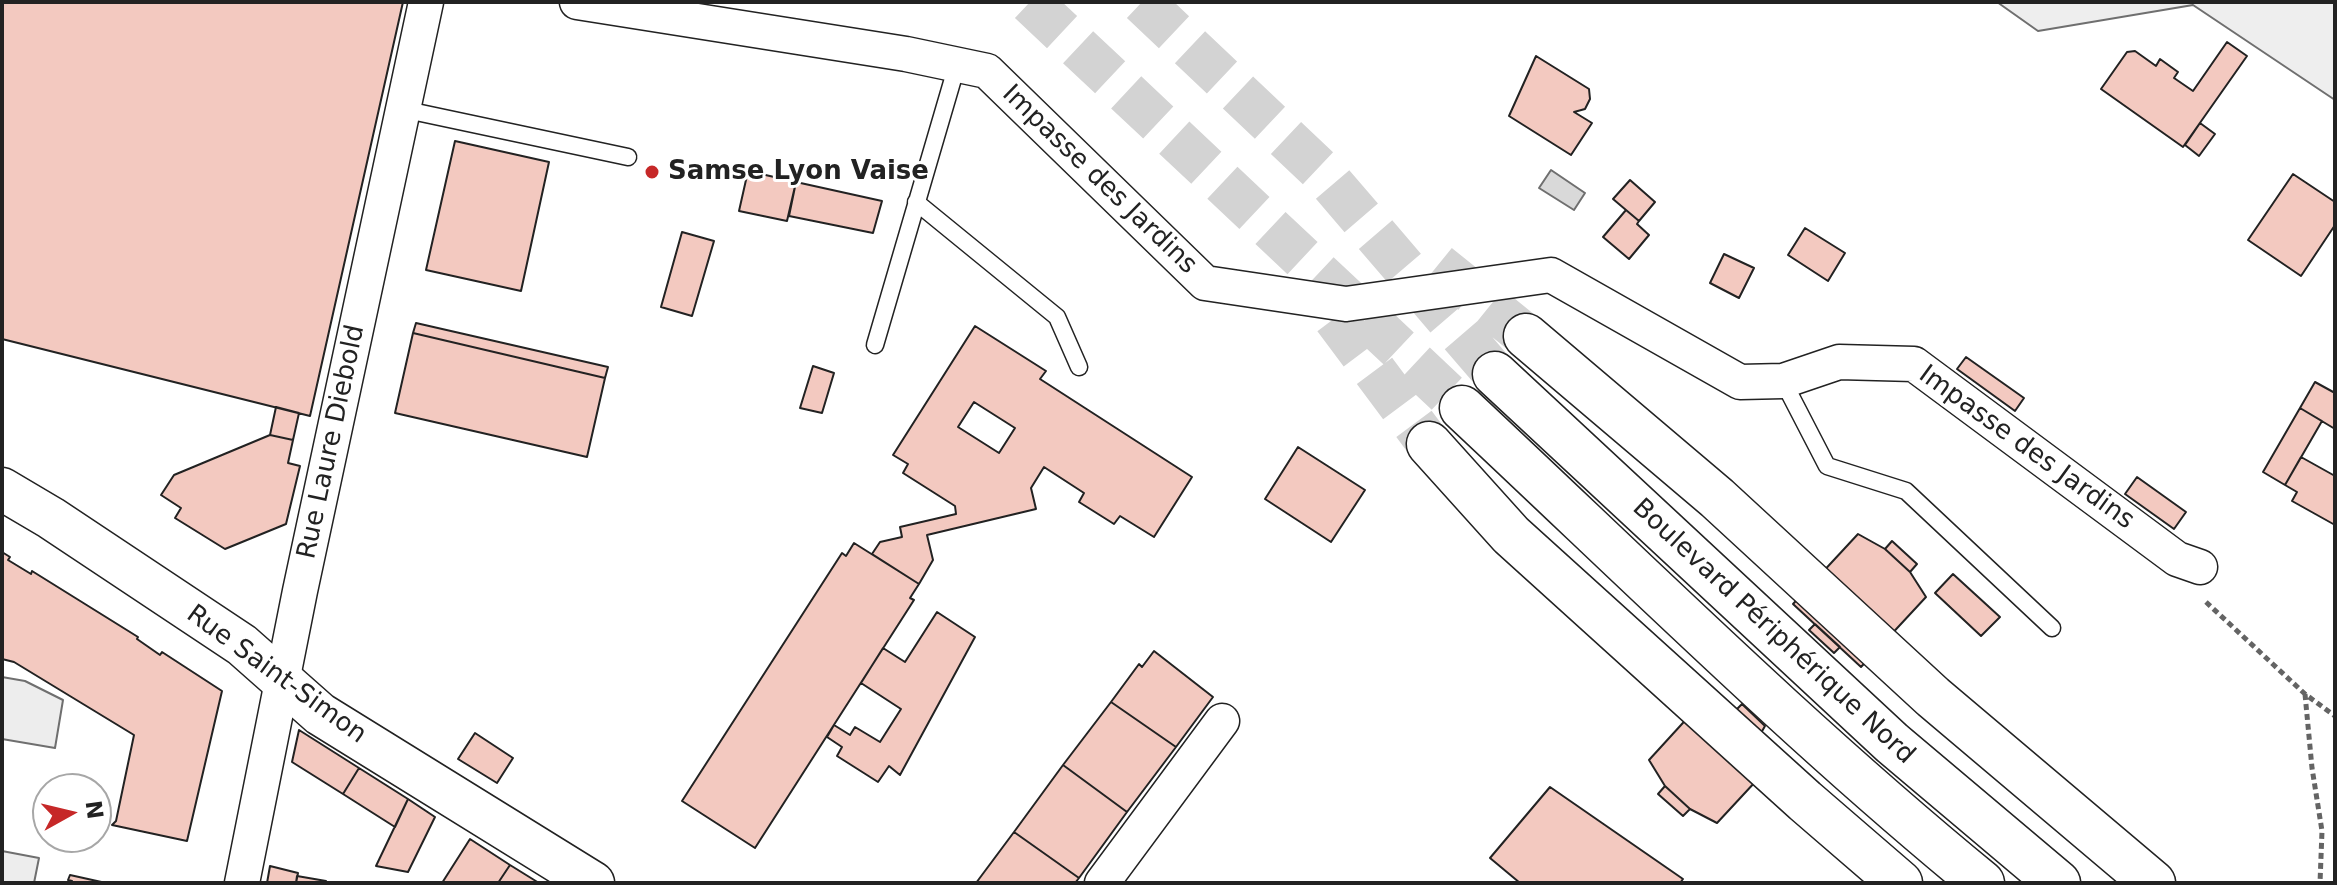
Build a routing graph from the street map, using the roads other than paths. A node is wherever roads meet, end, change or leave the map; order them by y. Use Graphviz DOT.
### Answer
graph roads {
  1 [pos="426,2"];
  2 [pos="577,2"];
  3 [pos="957,65"];
  4 [pos="402,109"];
  5 [pos="628,157"];
  6 [pos="916,202"];
  7 [pos="1526,336"];
  8 [pos="875,345"];
  9 [pos="1079,367"];
  10 [pos="1495,374"];
  11 [pos="1783,381"];
  12 [pos="1462,408"];
  13 [pos="1429,444"];
  14 [pos="2,489"];
  15 [pos="2188,563"];
  16 [pos="2052,628"];
  17 [pos="283,681"];
  18 [pos="1222,721"];
  19 [pos="242,883"];
  20 [pos="593,883"];
  21 [pos="1102,883"];
  22 [pos="1900,883"];
  23 [pos="1982,883"];
  24 [pos="2058,883"];
  25 [pos="2153,883"];
  1 -- 4 [label="street, Rue Laure Diebold"];
  2 -- 3 [label="street, Impasse des Jardins"];
  3 -- 6 [label="lane"];
  3 -- 11 [label="street, Impasse des Jardins"];
  4 -- 5 [label="lane"];
  4 -- 17 [label="street, Rue Laure Diebold"];
  6 -- 8 [label="lane"];
  6 -- 9 [label="lane"];
  7 -- 25 [label="highway"];
  10 -- 24 [label="highway, Boulevard Périphérique Nord"];
  11 -- 15 [label="street, Impasse des Jardins"];
  11 -- 16 [label="lane"];
  12 -- 23 [label="highway, Boulevard Périphérique Nord"];
  13 -- 22 [label="highway"];
  14 -- 17 [label="street, Rue Saint-Simon"];
  17 -- 19 [label="street, Rue Laure Diebold"];
  17 -- 20 [label="street, Rue Saint-Simon"];
  18 -- 21 [label="street"];
}
